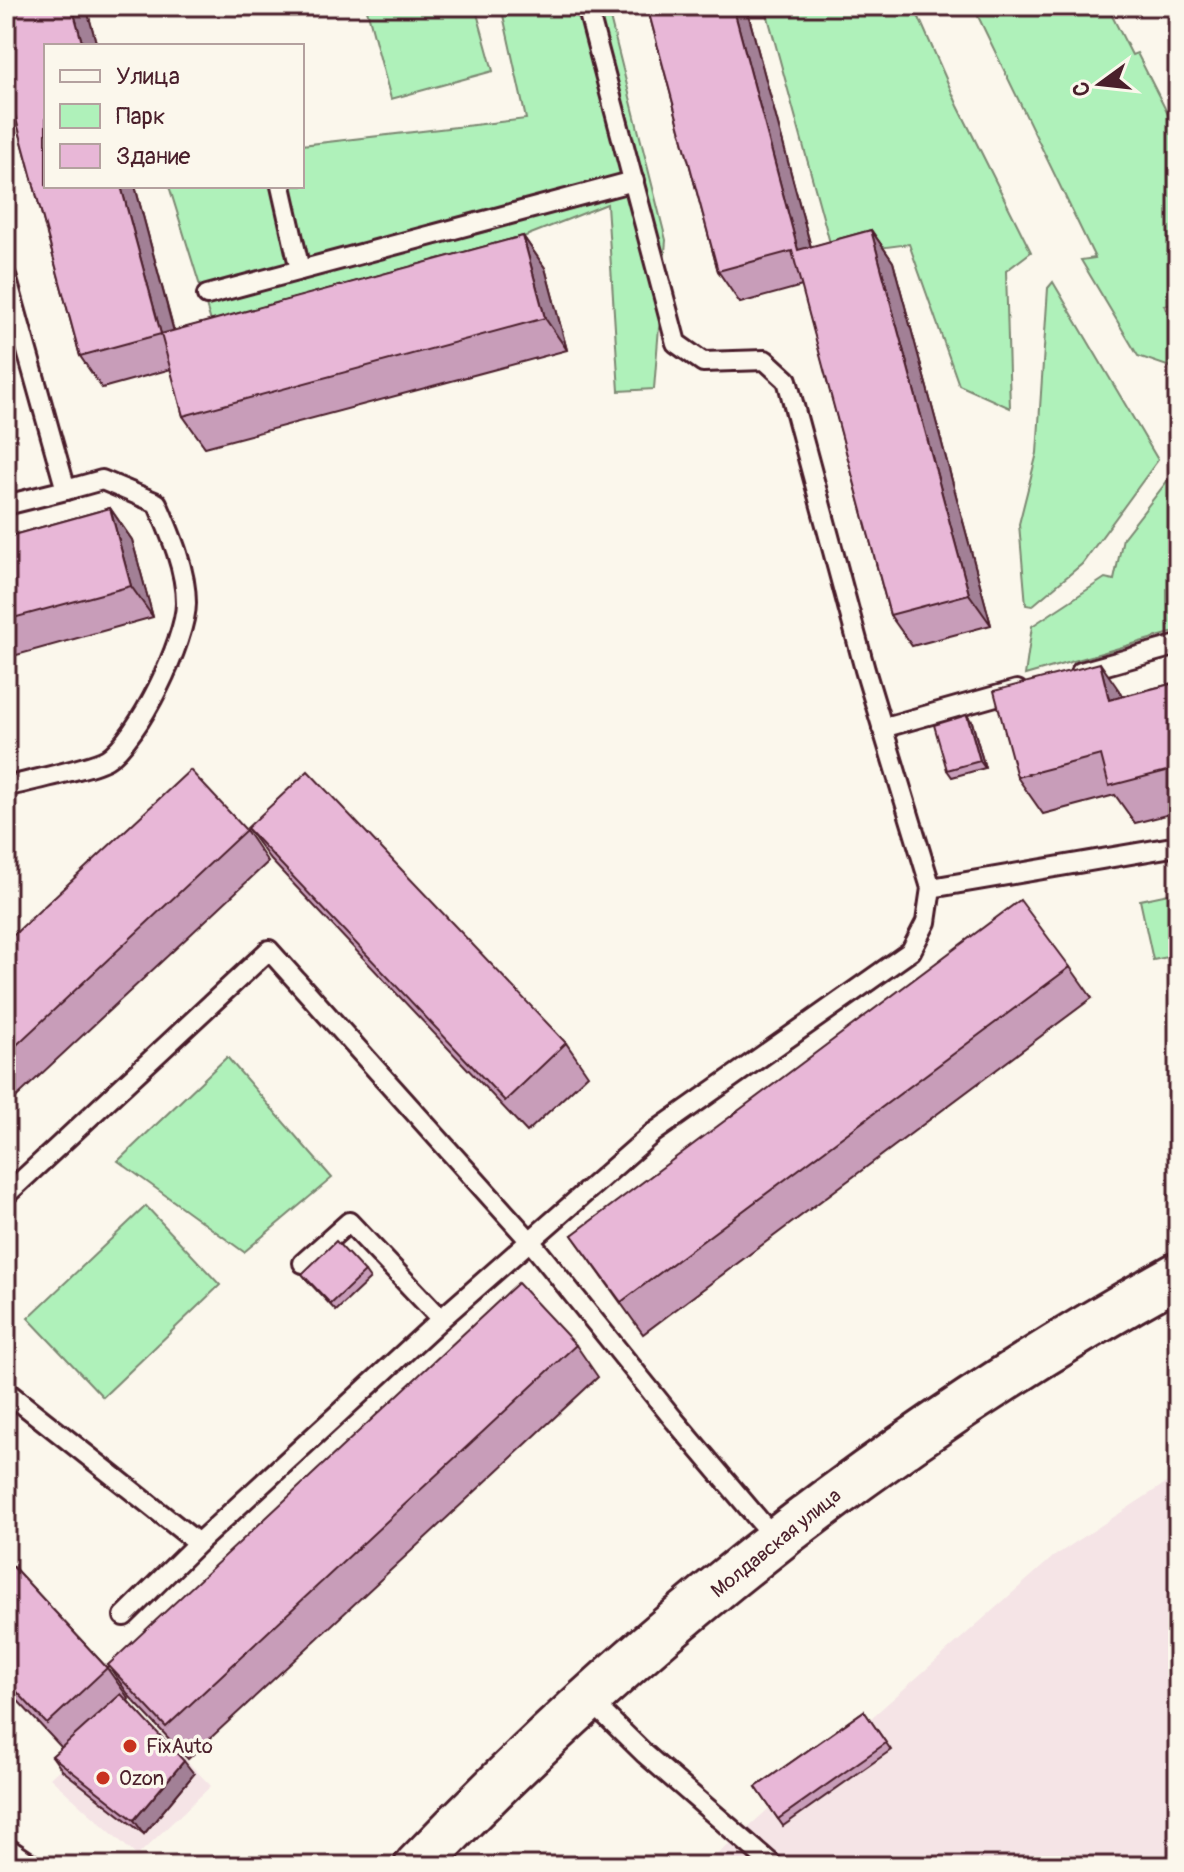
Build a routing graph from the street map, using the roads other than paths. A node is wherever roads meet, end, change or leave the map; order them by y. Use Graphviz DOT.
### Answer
graph roads {
  1 [pos="587,6"];
  2 [pos="634,181"];
  3 [pos="281,188"];
  4 [pos="300,270"];
  5 [pos="6,276"];
  6 [pos="207,295"];
  7 [pos="66,490"];
  8 [pos="6,505"];
  9 [pos="1178,645"];
  10 [pos="1061,678"];
  11 [pos="1031,686"];
  12 [pos="882,728"];
  13 [pos="6,787"];
  14 [pos="1178,846"];
  15 [pos="931,888"];
  16 [pos="6,1195"];
  17 [pos="530,1241"];
  18 [pos="303,1263"];
  19 [pos="1178,1275"];
  20 [pos="441,1319"];
  21 [pos="6,1391"];
  22 [pos="775,1539"];
  23 [pos="198,1543"];
  24 [pos="124,1616"];
  25 [pos="590,1700"];
  26 [pos="6,1847"];
  27 [pos="34,1866"];
  28 [pos="417,1866"];
  29 [pos="774,1866"];
  1 -- 2 [label="lane"];
  2 -- 4 [label="lane"];
  2 -- 12 [label="lane"];
  3 -- 4 [label="lane"];
  4 -- 6 [label="lane"];
  5 -- 7 [label="lane"];
  7 -- 8 [label="lane"];
  7 -- 13 [label="lane"];
  9 -- 10 [label="lane"];
  11 -- 12 [label="lane"];
  12 -- 15 [label="lane"];
  14 -- 15 [label="lane"];
  15 -- 17 [label="lane"];
  16 -- 17 [label="lane"];
  17 -- 20 [label="lane"];
  17 -- 22 [label="lane"];
  18 -- 20 [label="lane"];
  19 -- 22 [label="street, Молдавская улица"];
  20 -- 23 [label="lane"];
  21 -- 23 [label="lane"];
  22 -- 25 [label="street, Молдавская улица"];
  23 -- 24 [label="lane"];
  25 -- 28 [label="street, Молдавская улица"];
  25 -- 29 [label="lane"];
  26 -- 27 [label="lane"];
}
